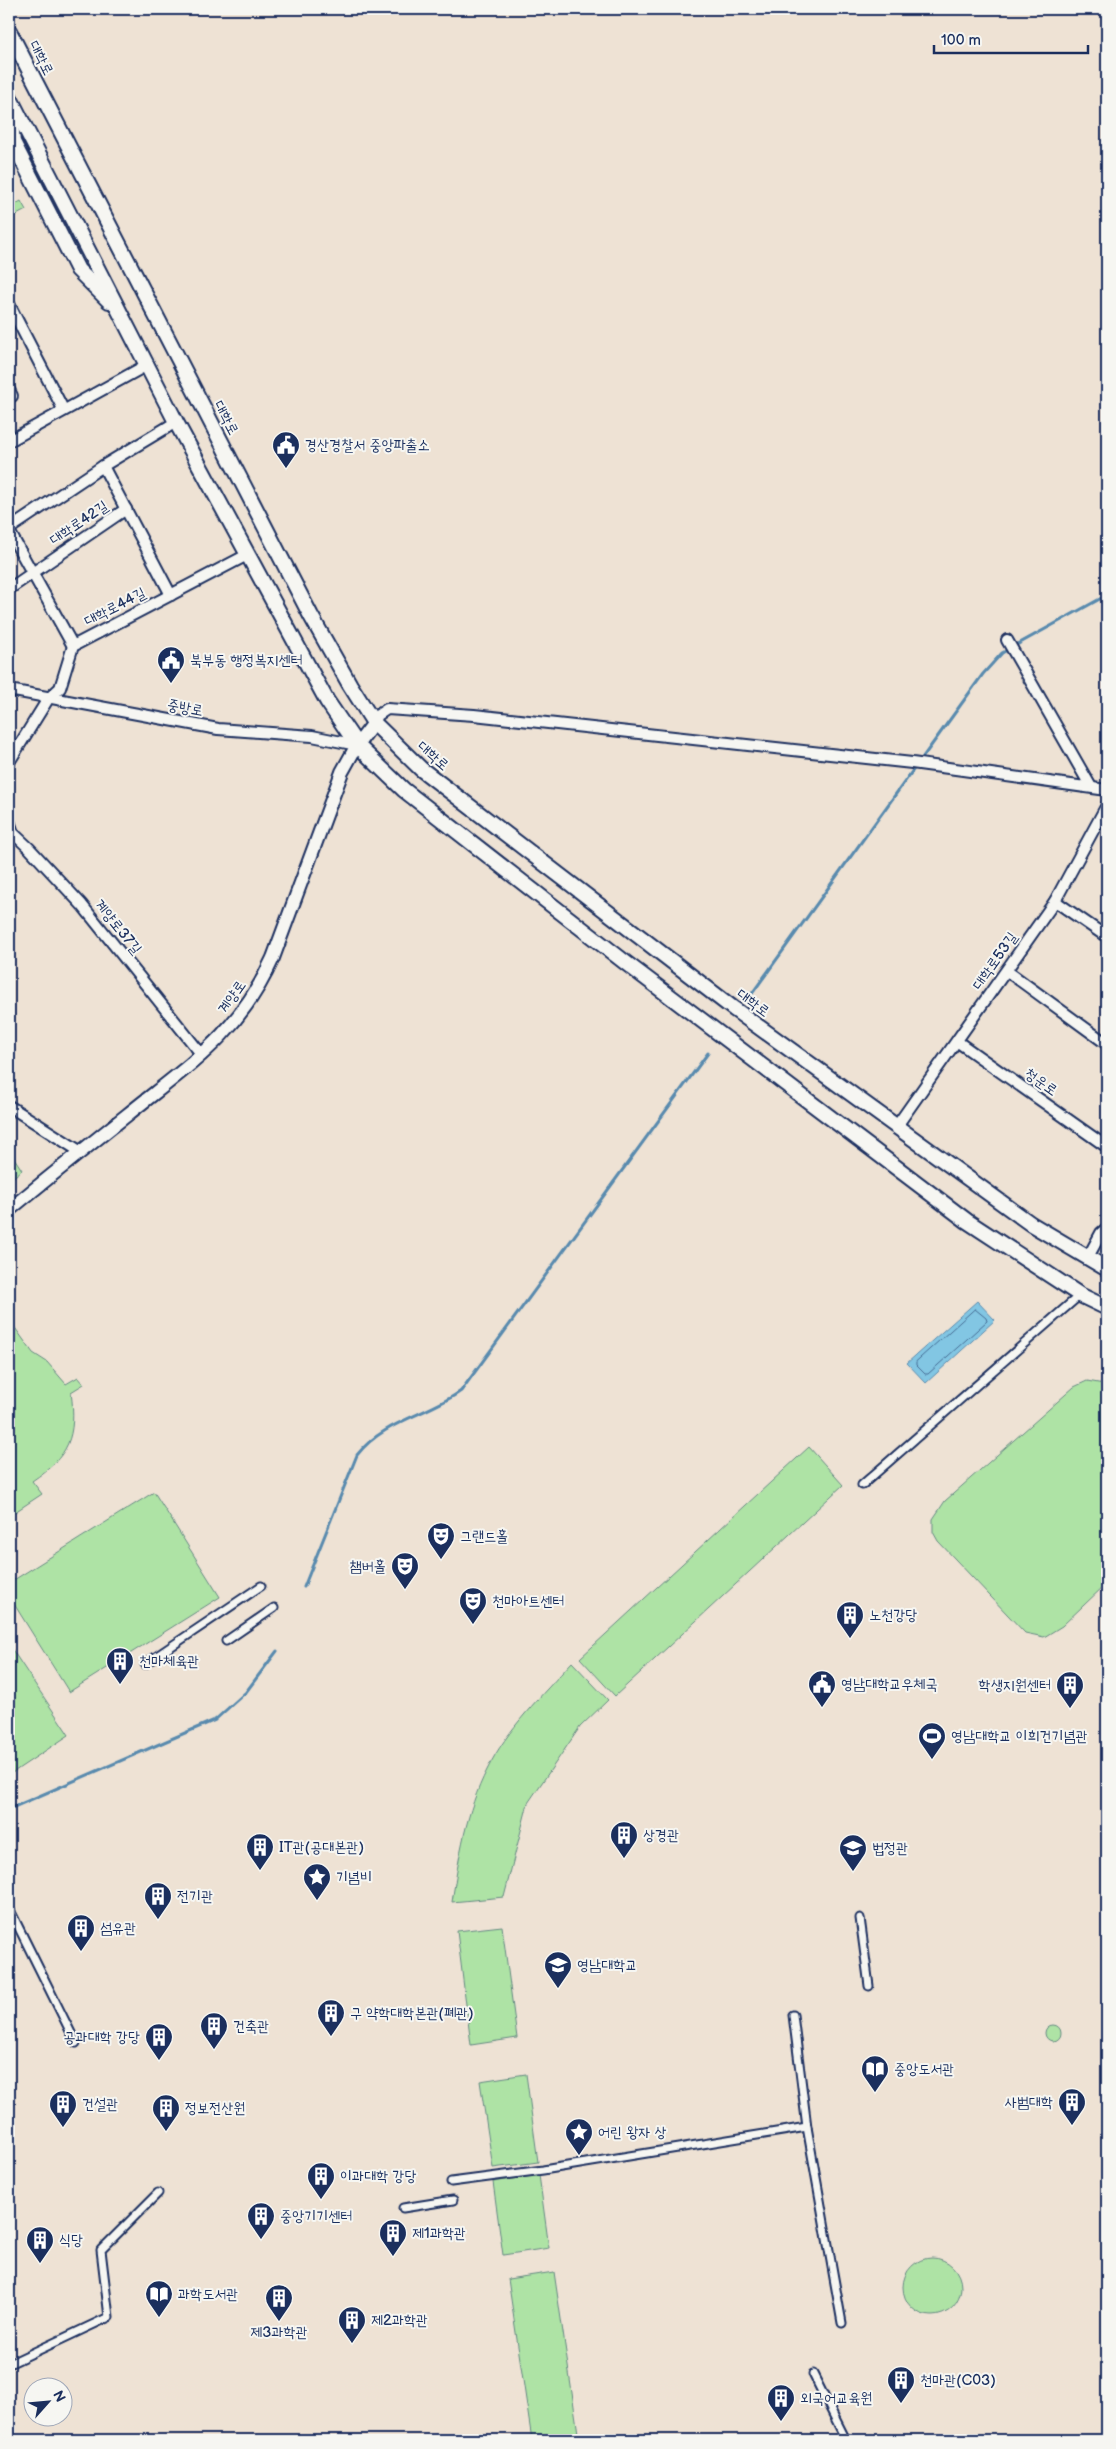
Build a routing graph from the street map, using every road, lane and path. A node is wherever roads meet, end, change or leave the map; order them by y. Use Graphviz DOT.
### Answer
graph roads {
  1 [pos="9,31"];
  2 [pos="9,96"];
  3 [pos="9,101"];
  4 [pos="9,304"];
  5 [pos="119,312"];
  6 [pos="147,365"];
  7 [pos="9,390"];
  8 [pos="9,397"];
  9 [pos="63,409"];
  10 [pos="176,422"];
  11 [pos="9,441"];
  12 [pos="103,466"];
  13 [pos="126,510"];
  14 [pos="9,530"];
  15 [pos="248,555"];
  16 [pos="33,572"];
  17 [pos="9,589"];
  18 [pos="171,595"];
  19 [pos="1007,640"];
  20 [pos="73,646"];
  21 [pos="9,690"];
  22 [pos="48,699"];
  23 [pos="374,722"];
  24 [pos="357,744"];
  25 [pos="9,762"];
  26 [pos="1090,787"];
  27 [pos="1107,790"];
  28 [pos="1107,805"];
  29 [pos="9,822"];
  30 [pos="1055,901"];
  31 [pos="1107,937"];
  32 [pos="1006,971"];
  33 [pos="958,1042"];
  34 [pos="1107,1044"];
  35 [pos="202,1055"];
  36 [pos="9,1106"];
  37 [pos="896,1127"];
  38 [pos="1107,1147"];
  39 [pos="80,1152"];
  40 [pos="9,1210"];
  41 [pos="1107,1228"];
  42 [pos="1087,1259"];
  43 [pos="1107,1269"];
  44 [pos="1080,1295"];
  45 [pos="1107,1308"];
  46 [pos="862,1485"];
  47 [pos="261,1586"];
  48 [pos="274,1608"];
  49 [pos="226,1640"];
  50 [pos="145,1664"];
  51 [pos="9,1908"];
  52 [pos="860,1918"];
  53 [pos="869,1986"];
  54 [pos="793,2015"];
  55 [pos="76,2044"];
  56 [pos="806,2127"];
  57 [pos="451,2182"];
  58 [pos="158,2193"];
  59 [pos="453,2200"];
  60 [pos="403,2208"];
  61 [pos="842,2323"];
  62 [pos="9,2364"];
  63 [pos="813,2374"];
  64 [pos="846,2440"];
  1 -- 23 [label="main road, 대학로"];
  2 -- 5 [label="main road"];
  3 -- 5 [label="main road"];
  4 -- 9 [label="street"];
  5 -- 6 [label="main road"];
  6 -- 9 [label="street"];
  6 -- 10 [label="main road"];
  7 -- 8 [label="street"];
  9 -- 11 [label="street"];
  10 -- 12 [label="street"];
  10 -- 15 [label="main road"];
  12 -- 13 [label="street, 대학로42길"];
  12 -- 14 [label="street"];
  13 -- 16 [label="street, 대학로42길"];
  13 -- 18 [label="street, 대학로44길"];
  14 -- 16 [label="street"];
  15 -- 18 [label="street, 대학로44길"];
  15 -- 24 [label="main road"];
  16 -- 17 [label="street, 대학로42길"];
  16 -- 20 [label="street, 대학로44길"];
  18 -- 20 [label="street, 대학로44길"];
  19 -- 26 [label="street"];
  20 -- 22 [label="street"];
  21 -- 22 [label="street, 중방로"];
  22 -- 24 [label="street, 중방로"];
  22 -- 25 [label="street"];
  23 -- 24 [label="street, 계양로"];
  23 -- 26 [label="street"];
  23 -- 37 [label="main road, 대학로"];
  24 -- 35 [label="street, 계양로"];
  24 -- 44 [label="main road"];
  26 -- 27 [label="street"];
  28 -- 30 [label="street, 대학로53길"];
  29 -- 35 [label="street, 계양로37길"];
  30 -- 31 [label="street"];
  30 -- 32 [label="street, 대학로53길"];
  32 -- 33 [label="street, 대학로53길"];
  32 -- 34 [label="street"];
  33 -- 37 [label="street, 대학로53길"];
  33 -- 38 [label="street, 청운로"];
  35 -- 39 [label="street, 계양로"];
  36 -- 39 [label="street"];
  37 -- 42 [label="main road, 대학로"];
  39 -- 40 [label="street, 계양로"];
  41 -- 42 [label="street"];
  42 -- 43 [label="main road, 대학로"];
  44 -- 45 [label="main road"];
  44 -- 46 [label="street"];
  47 -- 50 [label="street"];
  48 -- 49 [label="street"];
  51 -- 55 [label="street"];
  52 -- 53 [label="street"];
  54 -- 56 [label="street"];
  56 -- 57 [label="street"];
  56 -- 61 [label="street"];
  58 -- 62 [label="street"];
  59 -- 60 [label="street"];
  63 -- 64 [label="street"];
}
